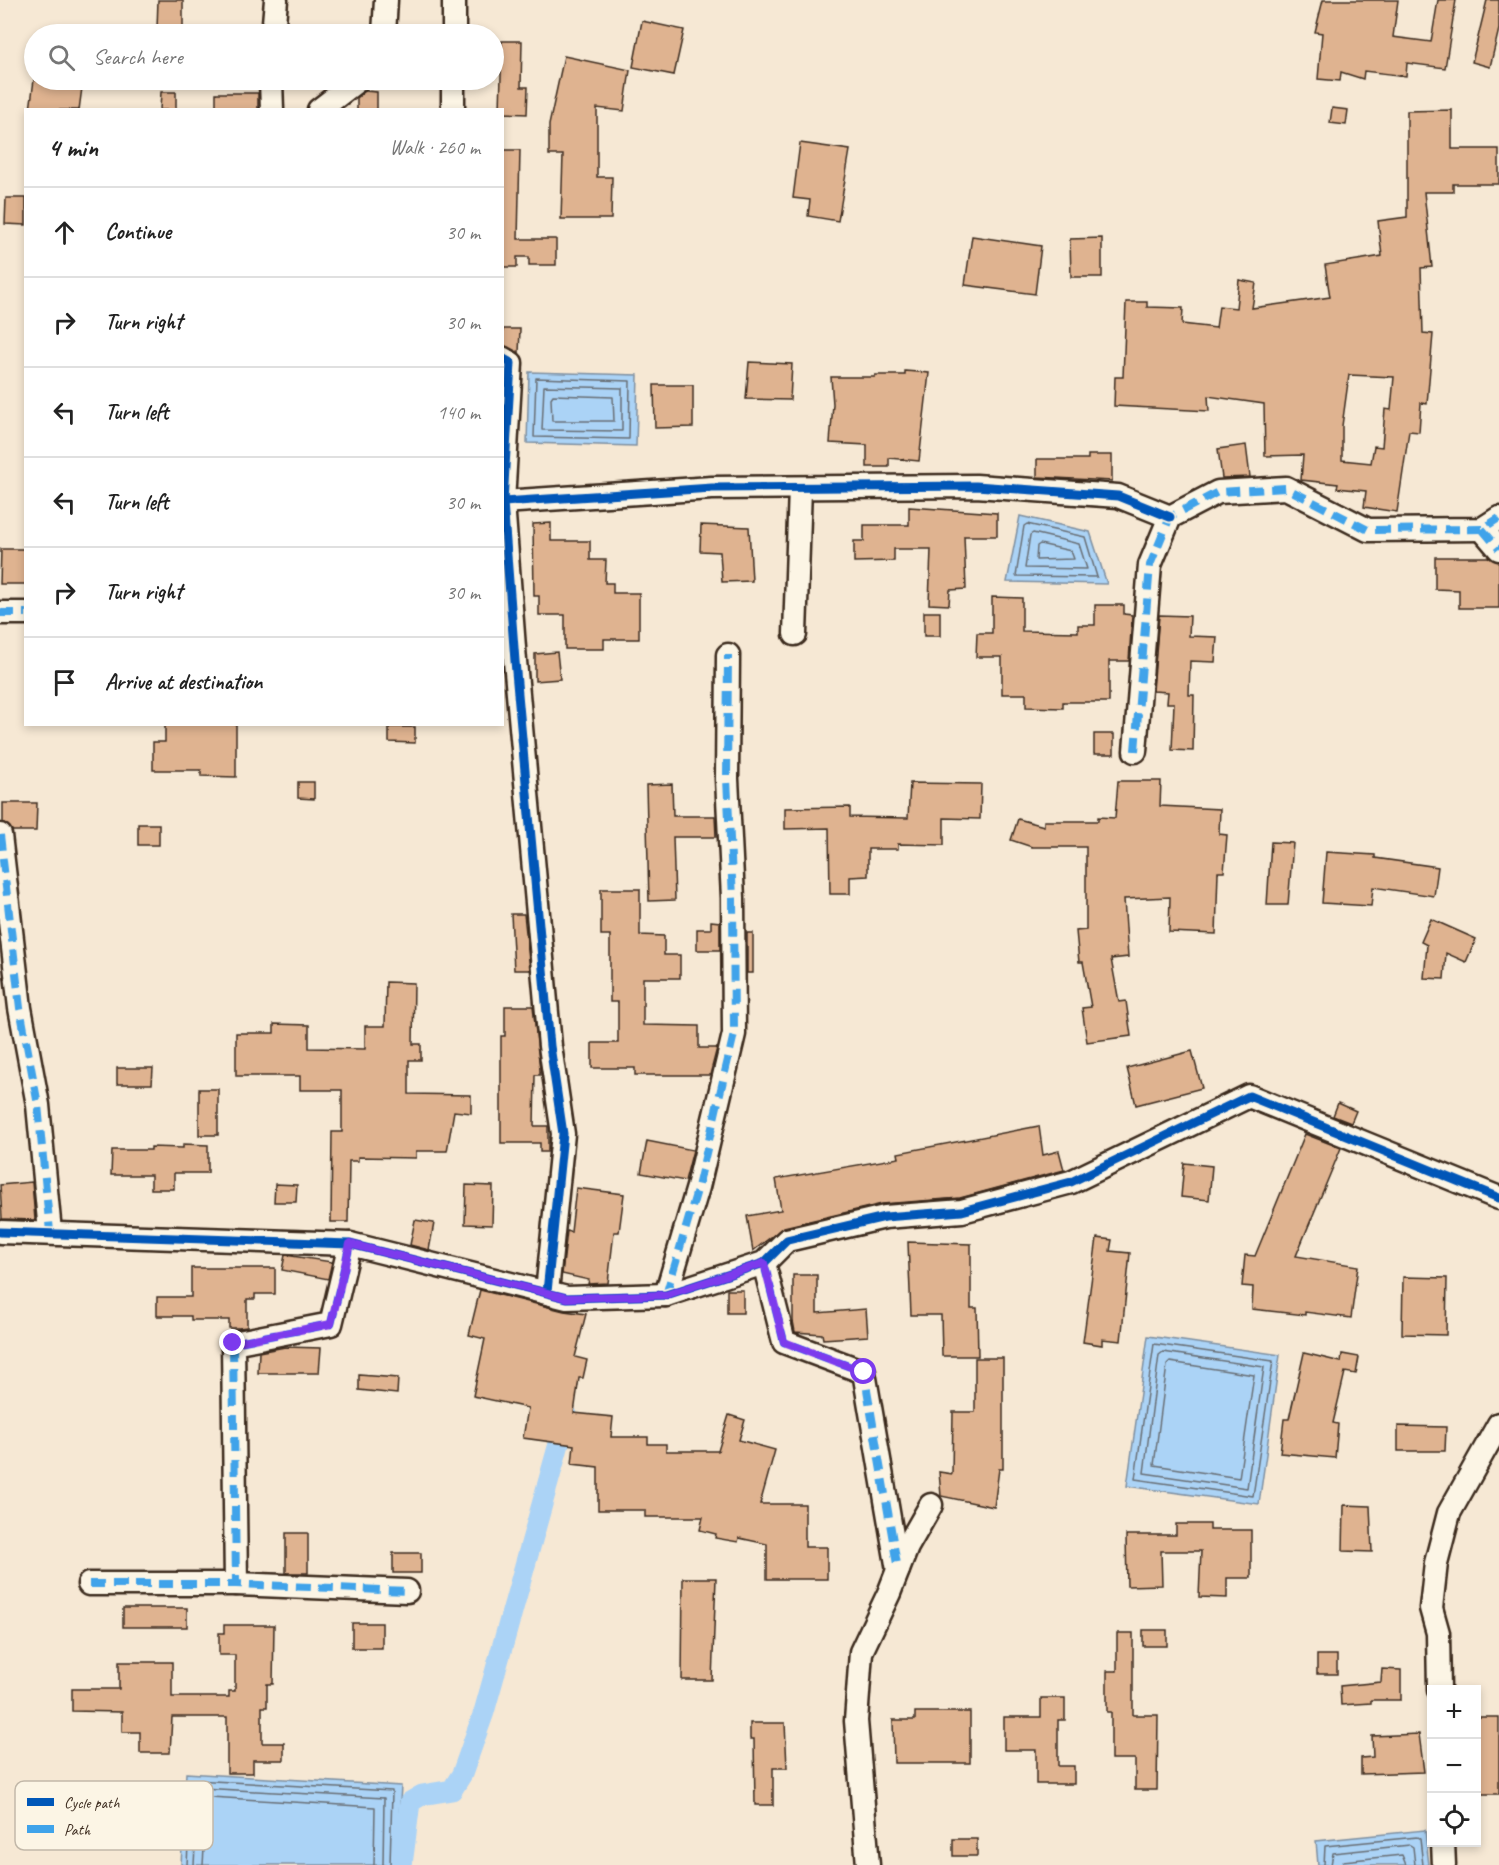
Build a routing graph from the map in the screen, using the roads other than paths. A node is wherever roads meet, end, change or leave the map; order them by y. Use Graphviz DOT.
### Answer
graph roads {
  1 [pos="276,0"];
  2 [pos="386,0"];
  3 [pos="454,0"];
  4 [pos="274,24"];
  5 [pos="385,24"];
  6 [pos="454,24"];
  7 [pos="271,90"];
  8 [pos="345,90"];
  9 [pos="453,90"];
  10 [pos="272,108"];
  11 [pos="322,108"];
  12 [pos="453,108"];
  13 [pos="504,359"];
  14 [pos="504,484"];
  15 [pos="800,488"];
  16 [pos="504,501"];
  17 [pos="504,514"];
  18 [pos="1170,517"];
  19 [pos="1490,523"];
  20 [pos="1499,549"];
  21 [pos="0,613"];
  22 [pos="24,613"];
  23 [pos="795,634"];
  24 [pos="728,655"];
  25 [pos="1135,751"];
  26 [pos="0,835"];
  27 [pos="1499,1198"];
  28 [pos="0,1232"];
  29 [pos="50,1232"];
  30 [pos="350,1244"];
  31 [pos="764,1263"];
  32 [pos="547,1292"];
  33 [pos="666,1295"];
  34 [pos="1499,1424"];
  35 [pos="931,1505"];
  36 [pos="898,1570"];
  37 [pos="89,1584"];
  38 [pos="236,1584"];
  39 [pos="407,1591"];
  40 [pos="1439,1685"];
  41 [pos="1443,1847"];
  42 [pos="868,1865"];
  43 [pos="1444,1865"];
  1 -- 4 [label="street"];
  2 -- 5 [label="street"];
  3 -- 6 [label="street"];
  7 -- 10 [label="street"];
  8 -- 11 [label="street"];
  9 -- 12 [label="street"];
  13 -- 14 [label="street"];
  15 -- 16 [label="street"];
  15 -- 18 [label="street"];
  15 -- 23 [label="street"];
  17 -- 32 [label="street"];
  18 -- 19 [label="street"];
  18 -- 25 [label="street"];
  19 -- 20 [label="street"];
  21 -- 22 [label="street"];
  24 -- 33 [label="street"];
  26 -- 29 [label="street"];
  27 -- 31 [label="street"];
  28 -- 29 [label="street"];
  29 -- 30 [label="street"];
  30 -- 32 [label="street"];
  30 -- 38 [label="street"];
  31 -- 33 [label="street"];
  31 -- 36 [label="street"];
  32 -- 33 [label="street"];
  34 -- 40 [label="street"];
  35 -- 36 [label="street"];
  36 -- 42 [label="street"];
  37 -- 38 [label="street"];
  38 -- 39 [label="street"];
  41 -- 43 [label="street"];
}
